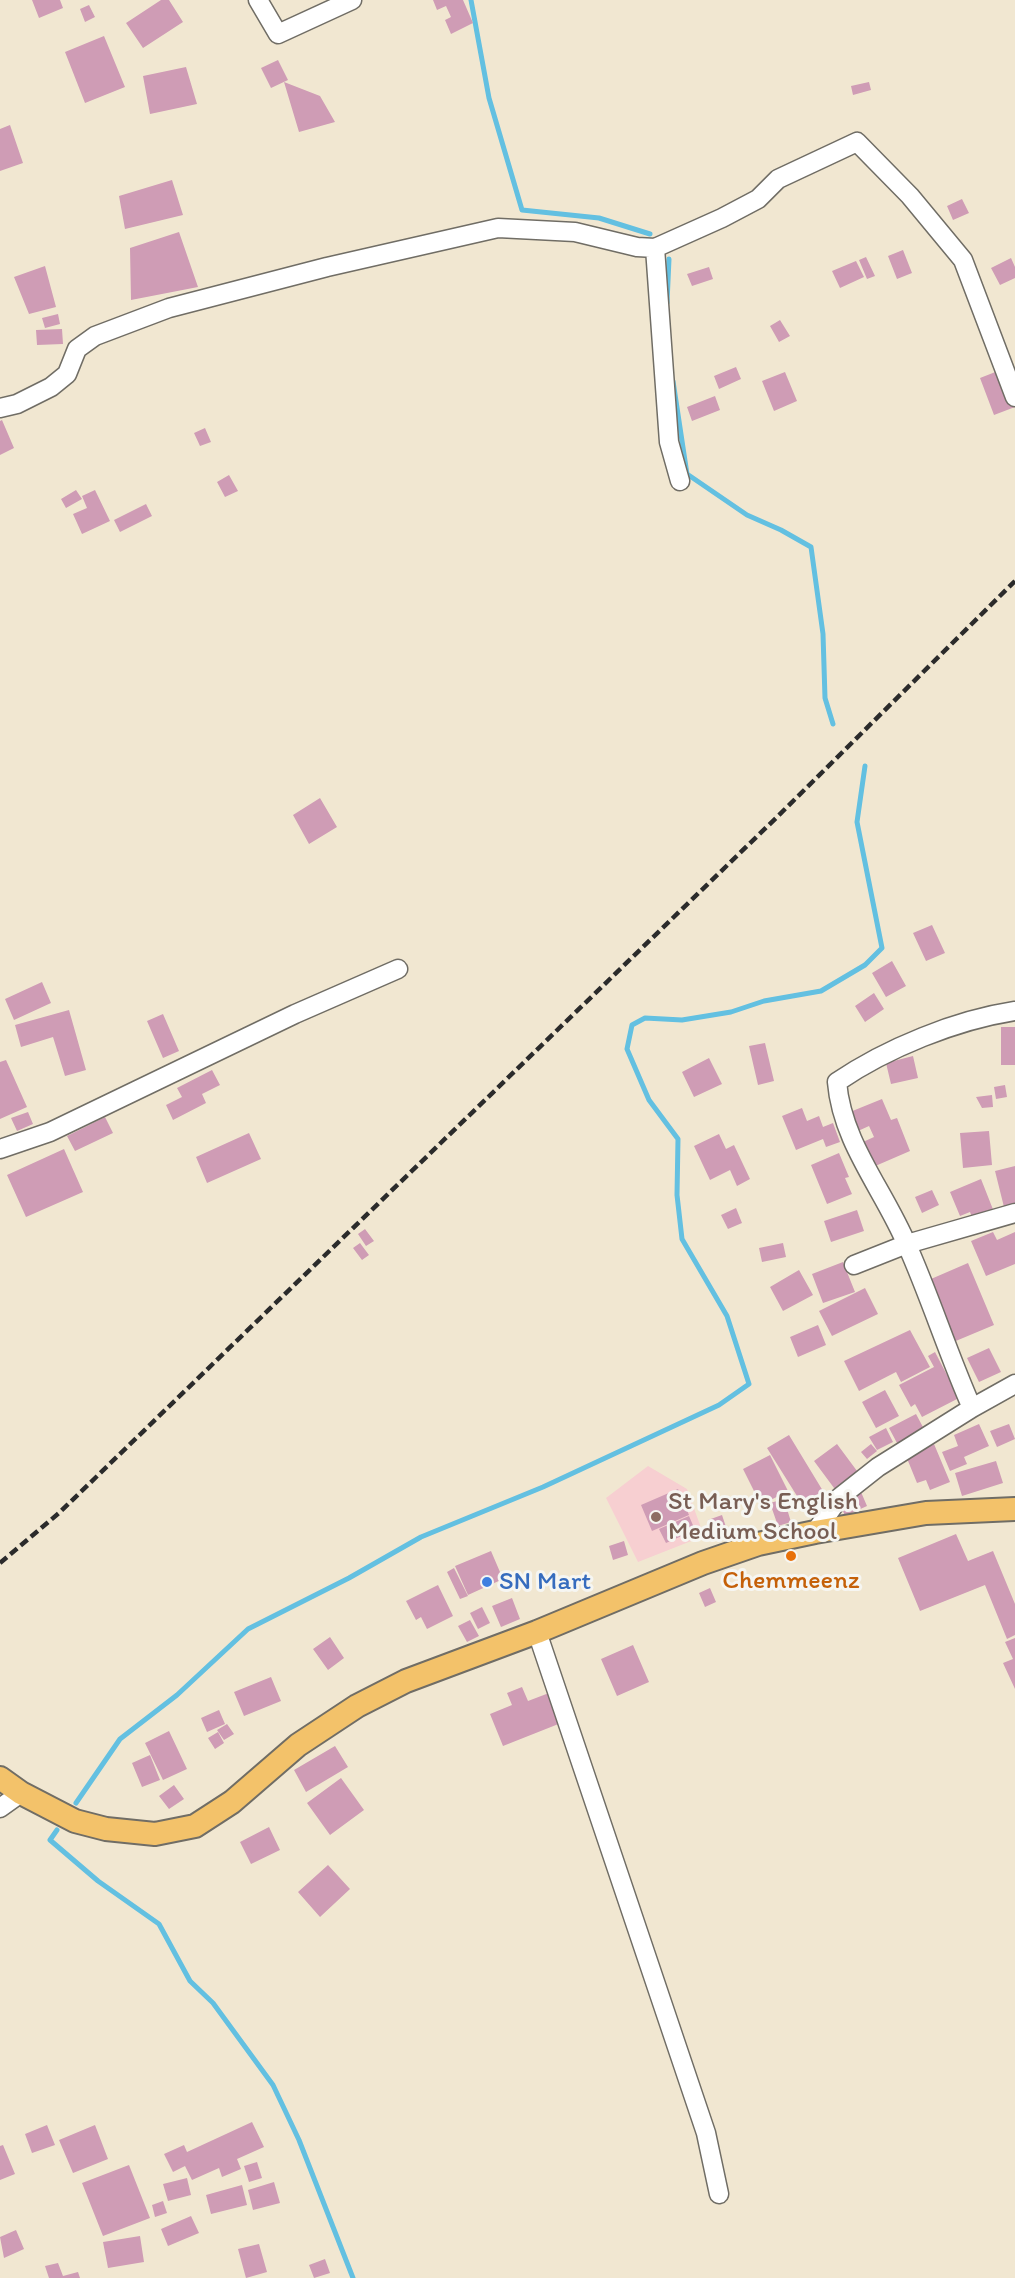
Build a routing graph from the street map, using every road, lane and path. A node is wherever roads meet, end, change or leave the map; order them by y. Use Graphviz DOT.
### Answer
graph roads {
  1 [pos="258,0"];
  2 [pos="352,0"];
  3 [pos="655,248"];
  4 [pos="1015,397"];
  5 [pos="0,408"];
  6 [pos="680,481"];
  7 [pos="398,969"];
  8 [pos="1015,1011"];
  9 [pos="0,1149"];
  10 [pos="1015,1214"];
  11 [pos="907,1244"];
  12 [pos="854,1265"];
  13 [pos="1015,1384"];
  14 [pos="972,1408"];
  15 [pos="1015,1509"];
  16 [pos="815,1532"];
  17 [pos="537,1632"];
  18 [pos="0,1778"];
  19 [pos="21,1793"];
  20 [pos="0,1808"];
  21 [pos="719,2194"];
  1 -- 2 [label="street"];
  3 -- 4 [label="street"];
  3 -- 5 [label="street"];
  3 -- 6 [label="street"];
  7 -- 9 [label="street"];
  8 -- 11 [label="street"];
  10 -- 11 [label="street"];
  11 -- 12 [label="street"];
  11 -- 14 [label="street"];
  13 -- 14 [label="street"];
  14 -- 16 [label="street"];
  15 -- 16 [label="main road"];
  16 -- 17 [label="main road"];
  17 -- 19 [label="main road"];
  17 -- 21 [label="street"];
  18 -- 19 [label="main road"];
  19 -- 20 [label="street"];
}
